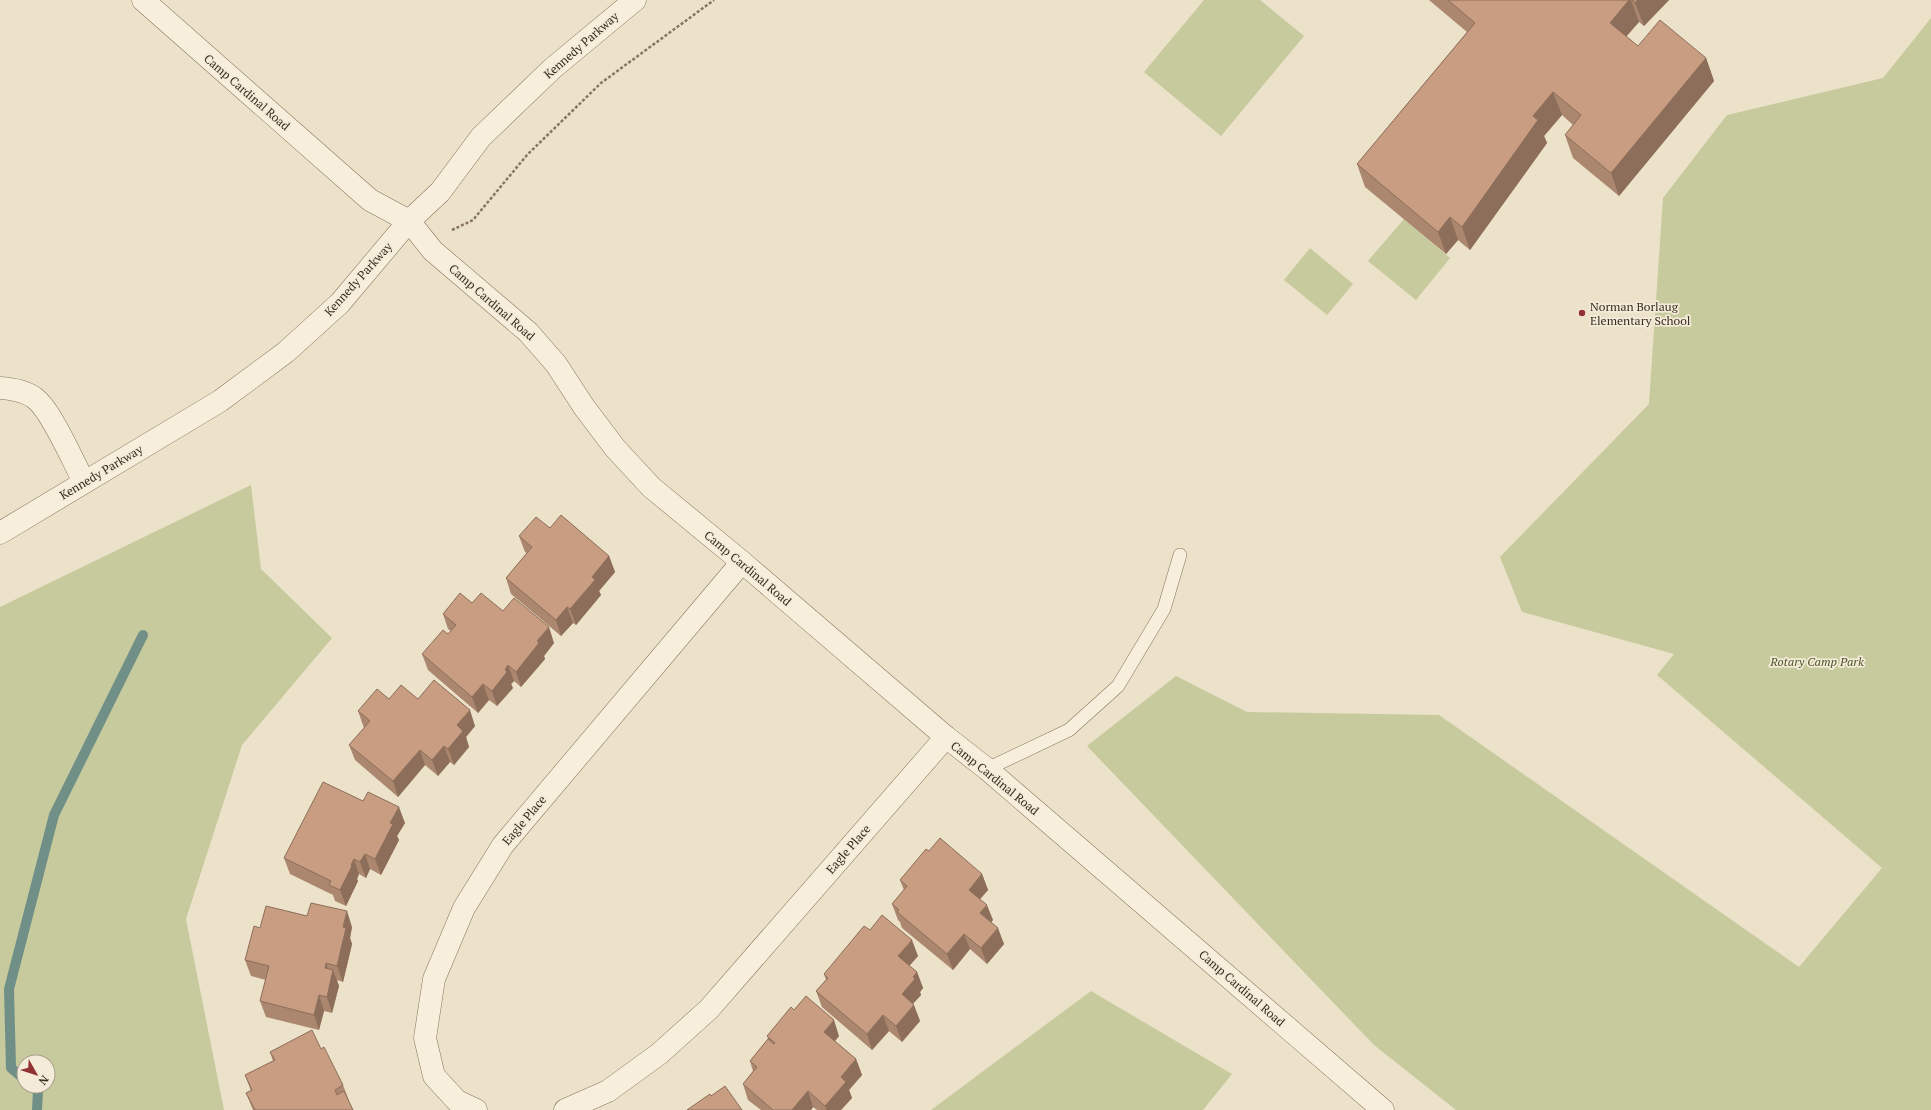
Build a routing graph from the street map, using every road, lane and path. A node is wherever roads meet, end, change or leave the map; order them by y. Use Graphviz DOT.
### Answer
graph roads {
  1 [pos="143,0"];
  2 [pos="635,0"];
  3 [pos="714,0"];
  4 [pos="409,221"];
  5 [pos="433,251"];
  6 [pos="0,388"];
  7 [pos="84,482"];
  8 [pos="0,533"];
  9 [pos="1180,555"];
  10 [pos="742,562"];
  11 [pos="946,737"];
  12 [pos="986,769"];
  13 [pos="476,1110"];
  14 [pos="565,1110"];
  15 [pos="1383,1110"];
  1 -- 4 [label="street, Camp Cardinal Road"];
  2 -- 4 [label="street, Kennedy Parkway"];
  3 -- 5 [label="path"];
  4 -- 5 [label="street, Camp Cardinal Road"];
  4 -- 7 [label="street, Kennedy Parkway"];
  5 -- 10 [label="street, Camp Cardinal Road"];
  6 -- 7 [label="street"];
  7 -- 8 [label="street, Kennedy Parkway"];
  9 -- 12 [label="lane"];
  10 -- 11 [label="street, Camp Cardinal Road"];
  10 -- 13 [label="street, Eagle Place"];
  11 -- 12 [label="street, Camp Cardinal Road"];
  11 -- 14 [label="street, Eagle Place"];
  12 -- 15 [label="street, Camp Cardinal Road"];
}
